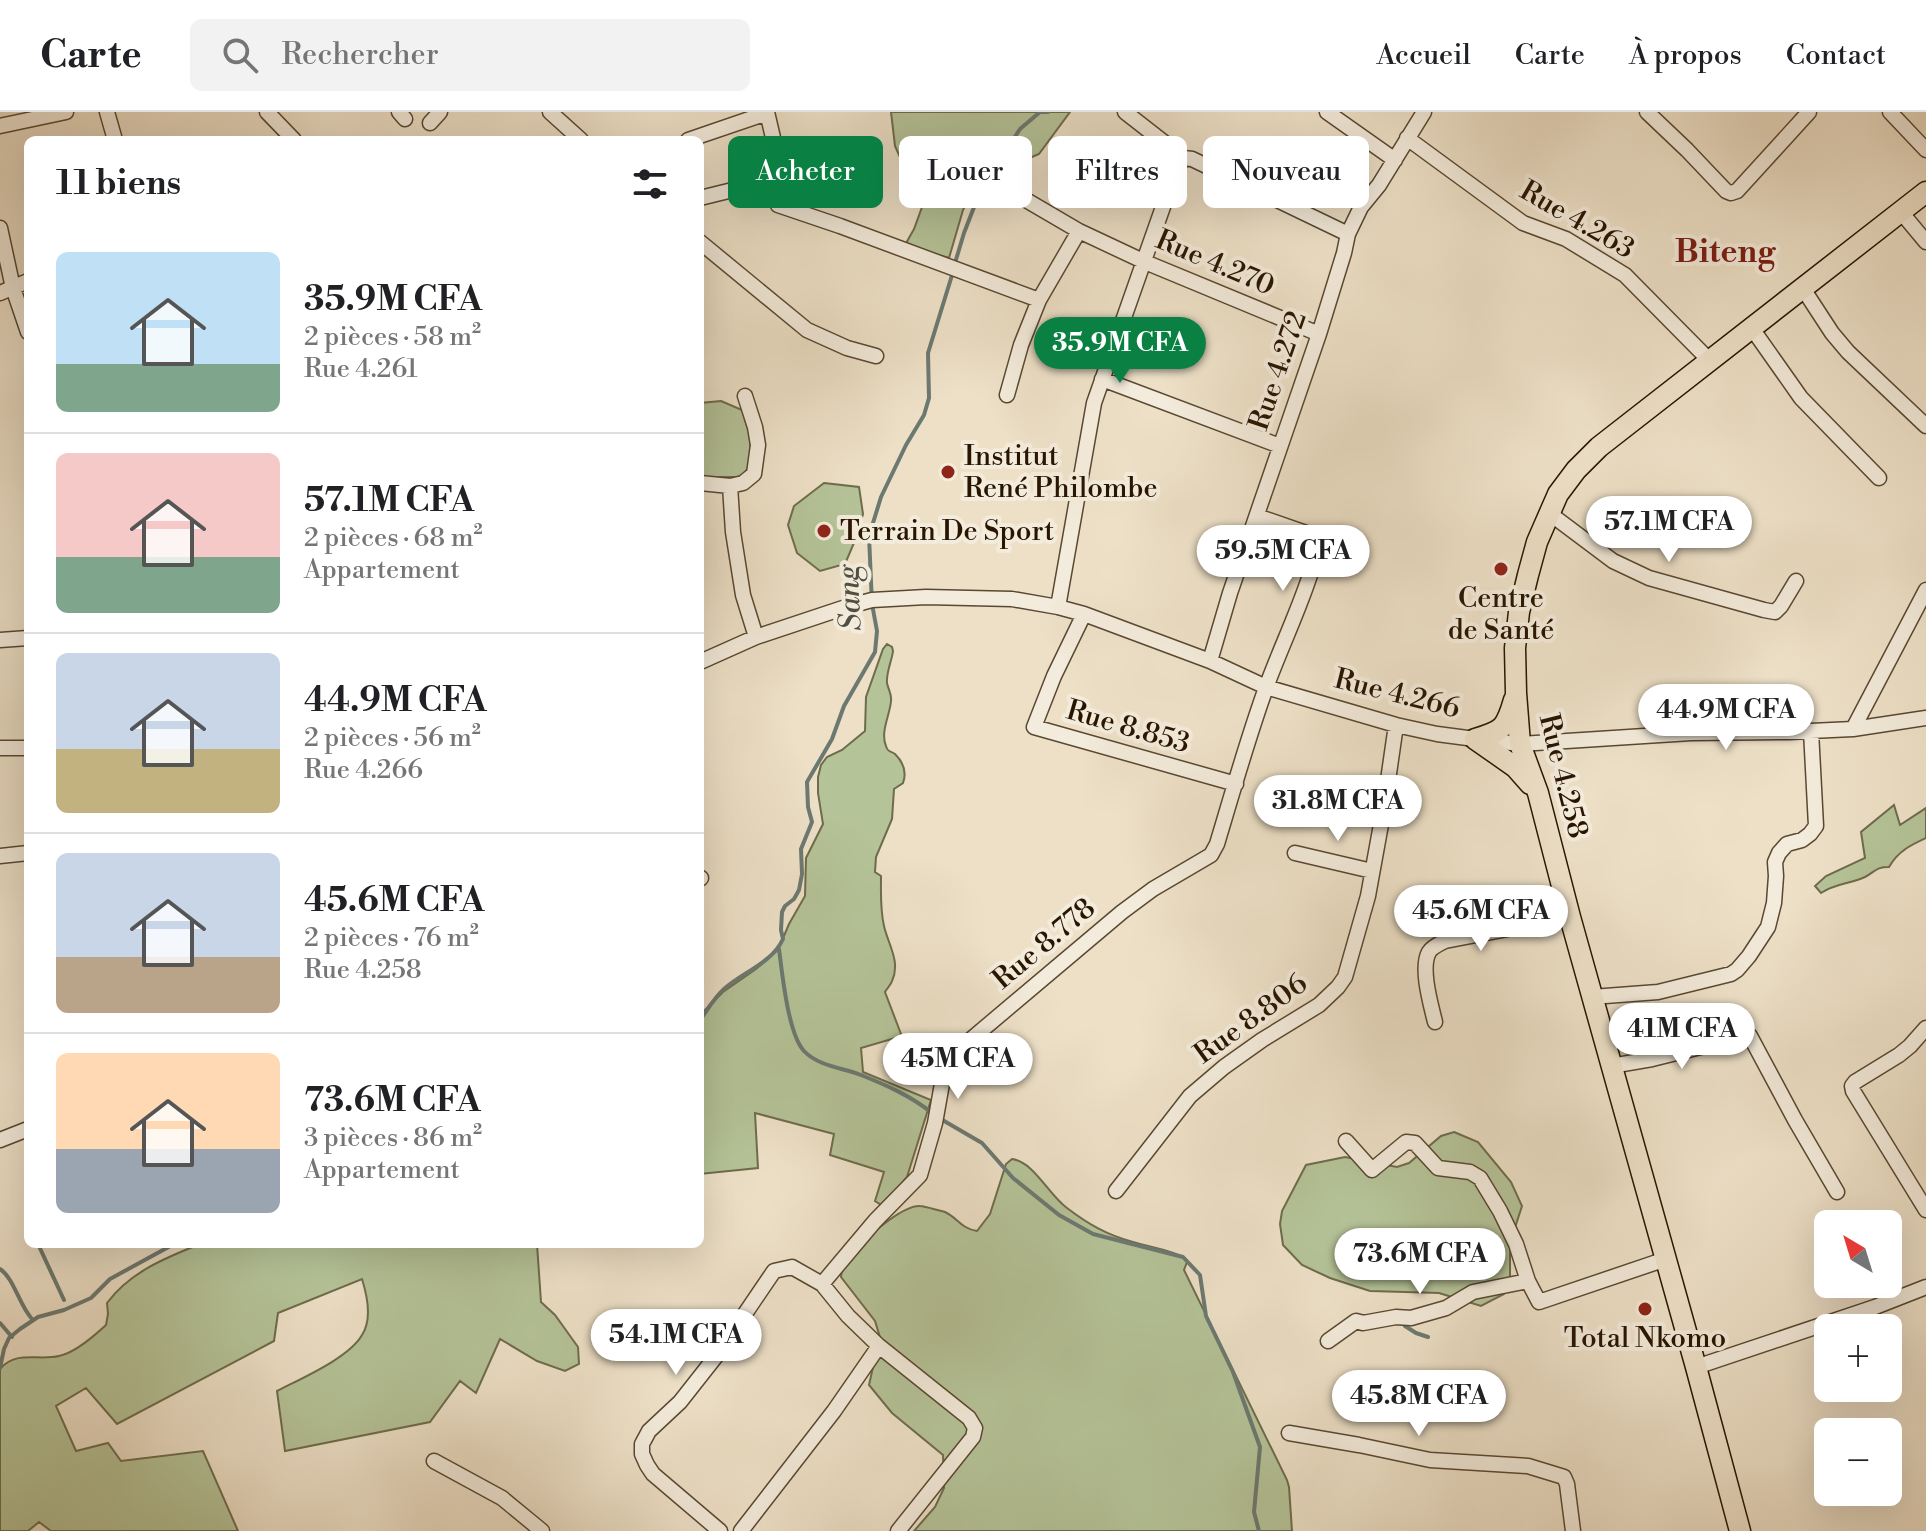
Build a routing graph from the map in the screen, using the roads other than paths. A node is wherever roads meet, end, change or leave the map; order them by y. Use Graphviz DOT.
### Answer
graph roads {
  1 [pos="66,112"];
  2 [pos="107,112"];
  3 [pos="267,112"];
  4 [pos="550,112"];
  5 [pos="1125,112"];
  6 [pos="1327,112"];
  7 [pos="1424,112"];
  8 [pos="1647,112"];
  9 [pos="1809,112"];
  10 [pos="1890,112"];
  11 [pos="767,113"];
  12 [pos="0,126"];
  13 [pos="114,136"];
  14 [pos="290,136"];
  15 [pos="577,136"];
  16 [pos="700,136"];
  17 [pos="773,136"];
  18 [pos="1156,136"];
  19 [pos="1407,138"];
  20 [pos="1926,150"];
  21 [pos="1187,158"];
  22 [pos="1395,160"];
  23 [pos="728,191"];
  24 [pos="1926,192"];
  25 [pos="704,197"];
  26 [pos="1032,203"];
  27 [pos="787,208"];
  28 [pos="1163,208"];
  29 [pos="1901,212"];
  30 [pos="0,228"];
  31 [pos="1079,231"];
  32 [pos="1348,234"];
  33 [pos="1926,242"];
  34 [pos="704,245"];
  35 [pos="1145,262"];
  36 [pos="1802,287"];
  37 [pos="7,291"];
  38 [pos="1039,300"];
  39 [pos="24,324"];
  40 [pos="1751,327"];
  41 [pos="1319,334"];
  42 [pos="876,356"];
  43 [pos="1709,360"];
  44 [pos="1102,379"];
  45 [pos="1007,395"];
  46 [pos="745,396"];
  47 [pos="1926,426"];
  48 [pos="1280,446"];
  49 [pos="1879,478"];
  50 [pos="704,483"];
  51 [pos="730,486"];
  52 [pos="1549,513"];
  53 [pos="1257,516"];
  54 [pos="1796,581"];
  55 [pos="1926,590"];
  56 [pos="1058,607"];
  57 [pos="1084,614"];
  58 [pos="756,637"];
  59 [pos="24,638"];
  60 [pos="0,640"];
  61 [pos="704,660"];
  62 [pos="1210,661"];
  63 [pos="1266,687"];
  64 [pos="1516,693"];
  65 [pos="1926,718"];
  66 [pos="1396,725"];
  67 [pos="1853,729"];
  68 [pos="1811,731"];
  69 [pos="1475,739"];
  70 [pos="1520,744"];
  71 [pos="0,748"];
  72 [pos="24,748"];
  73 [pos="1236,784"];
  74 [pos="1538,793"];
  75 [pos="24,853"];
  76 [pos="1295,853"];
  77 [pos="0,856"];
  78 [pos="1372,871"];
  79 [pos="1570,917"];
  80 [pos="1592,997"];
  81 [pos="1435,1022"];
  82 [pos="1926,1028"];
  83 [pos="1611,1066"];
  84 [pos="24,1131"];
  85 [pos="0,1140"];
  86 [pos="1346,1141"];
  87 [pos="1116,1191"];
  88 [pos="1837,1192"];
  89 [pos="1926,1210"];
  90 [pos="1666,1259"];
  91 [pos="1528,1281"];
  92 [pos="822,1284"];
  93 [pos="1926,1287"];
  94 [pos="1328,1341"];
  95 [pos="879,1346"];
  96 [pos="1696,1367"];
  97 [pos="1289,1433"];
  98 [pos="434,1461"];
  99 [pos="542,1531"];
  100 [pos="720,1531"];
  101 [pos="741,1531"];
  102 [pos="898,1531"];
  103 [pos="1573,1531"];
  104 [pos="1740,1531"];
  1 -- 12 [label="street"];
  2 -- 13 [label="street"];
  3 -- 14 [label="street"];
  4 -- 15 [label="street"];
  5 -- 18 [label="street"];
  6 -- 22 [label="street"];
  7 -- 19 [label="street, Rue 4.272"];
  8 -- 9 [label="street"];
  10 -- 20 [label="street"];
  11 -- 16 [label="street"];
  11 -- 17 [label="street"];
  19 -- 22 [label="street, Rue 4.272"];
  19 -- 43 [label="street, Rue 4.263"];
  21 -- 32 [label="street"];
  22 -- 32 [label="street, Rue 4.272"];
  23 -- 25 [label="street"];
  24 -- 29 [label="highway, Rue 4.258"];
  26 -- 31 [label="street, Rue 4.270"];
  27 -- 38 [label="street"];
  28 -- 35 [label="street"];
  29 -- 33 [label="street"];
  29 -- 36 [label="highway, Rue 4.258"];
  30 -- 37 [label="street"];
  31 -- 35 [label="street, Rue 4.270"];
  31 -- 38 [label="street"];
  32 -- 41 [label="street, Rue 4.272"];
  34 -- 42 [label="street"];
  35 -- 41 [label="street, Rue 4.270"];
  35 -- 44 [label="street"];
  36 -- 40 [label="highway, Rue 4.258"];
  36 -- 47 [label="street"];
  37 -- 39 [label="street"];
  38 -- 45 [label="street"];
  40 -- 43 [label="highway, Rue 4.258"];
  40 -- 49 [label="street"];
  41 -- 48 [label="street, Rue 4.272"];
  43 -- 52 [label="highway, Rue 4.258"];
  44 -- 48 [label="street"];
  44 -- 56 [label="street"];
  46 -- 51 [label="street"];
  48 -- 53 [label="street, Rue 4.272"];
  50 -- 51 [label="street"];
  51 -- 58 [label="street"];
  52 -- 54 [label="street"];
  52 -- 64 [label="highway, Rue 4.258"];
  53 -- 62 [label="street, Rue 4.272"];
  53 -- 63 [label="street, Rue 8.778"];
  55 -- 67 [label="street"];
  56 -- 57 [label="street, Rue 4.266"];
  56 -- 58 [label="street, Rue 4.266"];
  57 -- 62 [label="street, Rue 4.266"];
  57 -- 73 [label="street, Rue 8.853"];
  58 -- 61 [label="street, Rue 4.266"];
  59 -- 60 [label="street"];
  62 -- 63 [label="street, Rue 4.266"];
  63 -- 66 [label="street, Rue 4.266"];
  63 -- 73 [label="street, Rue 8.778"];
  64 -- 69 [label="highway"];
  64 -- 70 [label="highway, Rue 4.258"];
  65 -- 67 [label="street, Rue 4.266"];
  66 -- 69 [label="street, Rue 4.266"];
  66 -- 78 [label="street, Rue 8.806"];
  67 -- 68 [label="street, Rue 4.266"];
  68 -- 70 [label="street, Rue 4.266"];
  68 -- 80 [label="street"];
  69 -- 70 [label="street, Rue 4.266"];
  69 -- 74 [label="highway"];
  70 -- 74 [label="highway, Rue 4.258"];
  71 -- 72 [label="street"];
  73 -- 92 [label="street, Rue 8.778"];
  74 -- 79 [label="highway, Rue 4.258"];
  75 -- 77 [label="street"];
  76 -- 78 [label="street"];
  78 -- 87 [label="street, Rue 8.806"];
  79 -- 80 [label="highway, Rue 4.258"];
  79 -- 81 [label="street"];
  80 -- 83 [label="highway, Rue 4.258"];
  82 -- 89 [label="street"];
  83 -- 88 [label="street"];
  83 -- 90 [label="highway, Rue 4.258"];
  84 -- 85 [label="street"];
  86 -- 91 [label="street"];
  90 -- 91 [label="street"];
  90 -- 96 [label="highway, Rue 4.258"];
  91 -- 94 [label="street"];
  92 -- 95 [label="street"];
  92 -- 100 [label="street"];
  93 -- 96 [label="street"];
  95 -- 101 [label="street"];
  95 -- 102 [label="street"];
  96 -- 104 [label="highway, Rue 4.258"];
  97 -- 103 [label="street"];
  98 -- 99 [label="street"];
}
